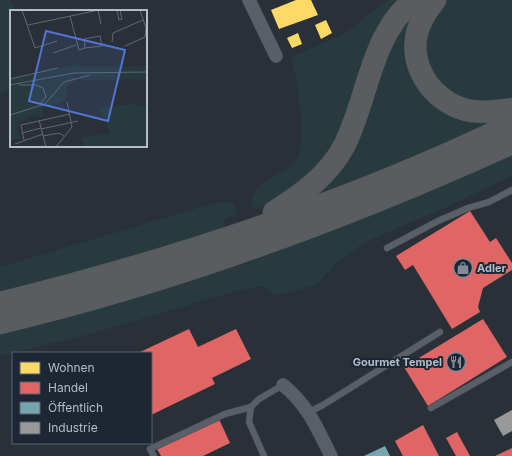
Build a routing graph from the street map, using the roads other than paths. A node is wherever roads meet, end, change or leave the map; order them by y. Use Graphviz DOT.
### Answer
graph roads {
  1 [pos="249,0"];
  2 [pos="414,0"];
  3 [pos="435,0"];
  4 [pos="276,56"];
  5 [pos="512,109"];
  6 [pos="512,124"];
  7 [pos="512,143"];
  8 [pos="512,190"];
  9 [pos="274,225"];
  10 [pos="230,241"];
  11 [pos="387,248"];
  12 [pos="0,303"];
  13 [pos="0,323"];
  14 [pos="440,332"];
  15 [pos="512,362"];
  16 [pos="283,385"];
  17 [pos="251,407"];
  18 [pos="432,408"];
  19 [pos="309,412"];
  20 [pos="154,456"];
  21 [pos="264,456"];
  22 [pos="331,456"];
  1 -- 4 [label="street"];
  2 -- 9 [label="highway"];
  3 -- 5 [label="highway"];
  6 -- 9 [label="highway"];
  7 -- 9 [label="highway"];
  8 -- 11 [label="lane"];
  9 -- 10 [label="highway"];
  10 -- 12 [label="highway"];
  10 -- 13 [label="highway"];
  14 -- 19 [label="lane"];
  15 -- 18 [label="lane"];
  16 -- 17 [label="lane"];
  16 -- 19 [label="street"];
  17 -- 20 [label="lane"];
  17 -- 21 [label="lane"];
  19 -- 22 [label="street"];
}
